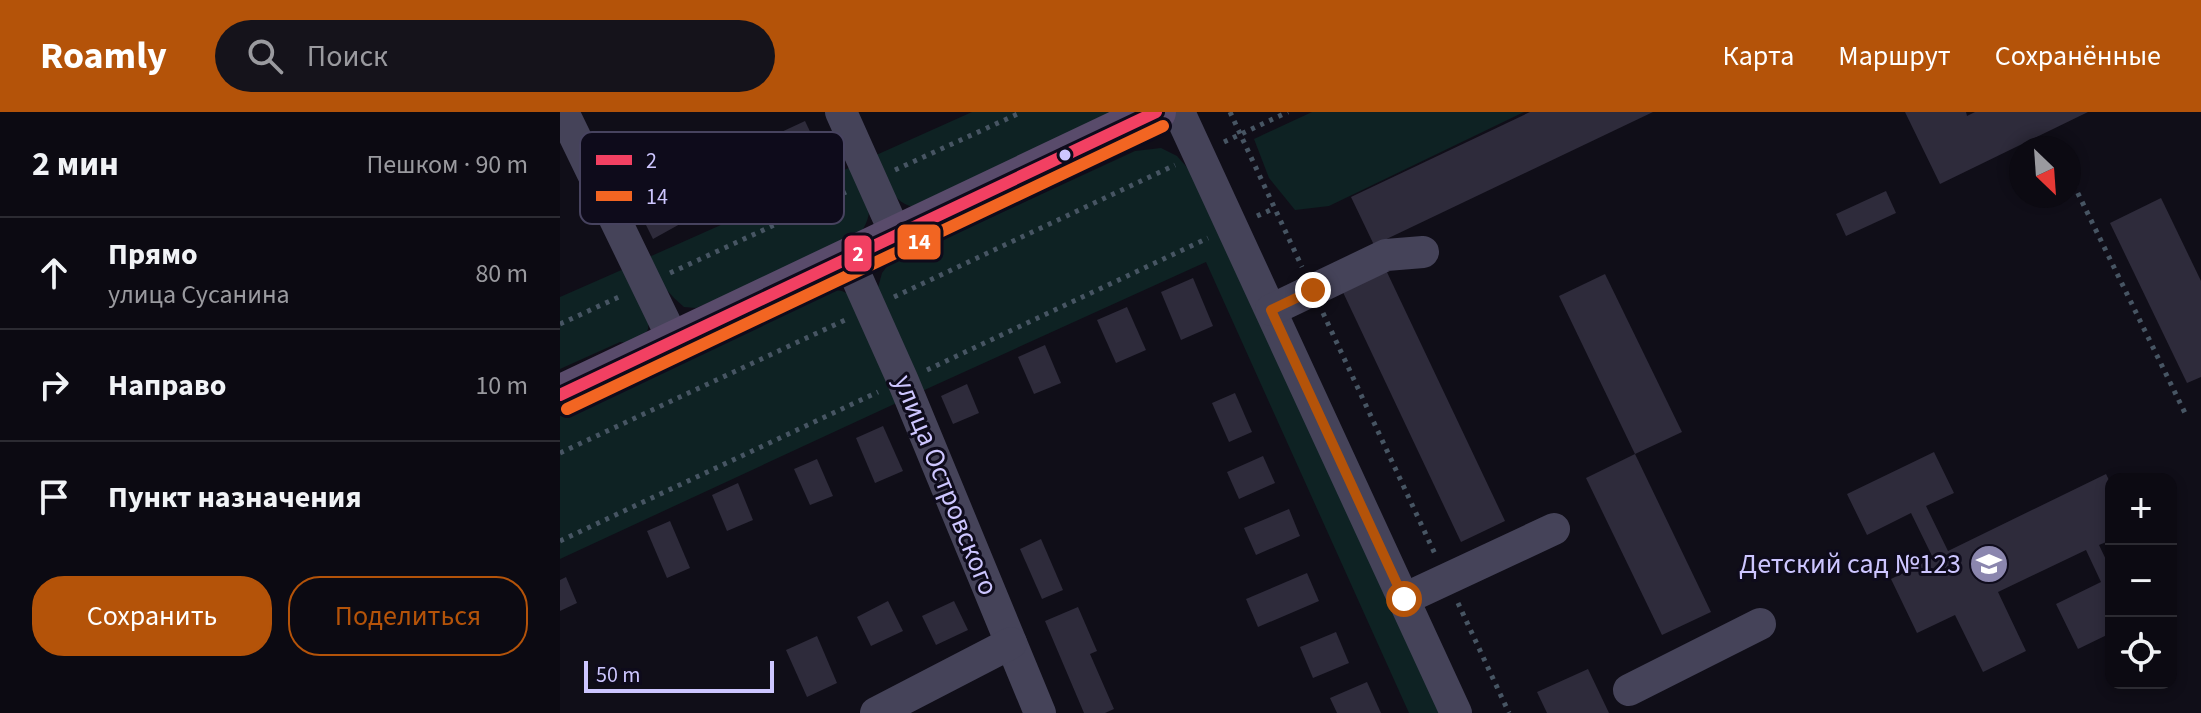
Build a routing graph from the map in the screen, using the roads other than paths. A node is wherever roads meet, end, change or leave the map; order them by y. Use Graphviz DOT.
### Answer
graph roads {
  1 [pos="563,112"];
  2 [pos="841,112"];
  3 [pos="1156,112"];
  4 [pos="1179,112"];
  5 [pos="580,147"];
  6 [pos="617,224"];
  7 [pos="896,235"];
  8 [pos="1423,252"];
  9 [pos="848,258"];
  10 [pos="1271,310"];
  11 [pos="674,341"];
  12 [pos="560,395"];
  13 [pos="1554,529"];
  14 [pos="1404,599"];
  15 [pos="1760,624"];
  16 [pos="1011,643"];
  17 [pos="1629,690"];
  18 [pos="876,713"];
  19 [pos="1040,713"];
  20 [pos="1456,713"];
  1 -- 5 [label="street"];
  2 -- 7 [label="street"];
  3 -- 7 [label="main road"];
  4 -- 10 [label="street"];
  6 -- 11 [label="street"];
  7 -- 9 [label="main road"];
  8 -- 10 [label="street"];
  9 -- 11 [label="main road"];
  9 -- 16 [label="street, улица Островского"];
  10 -- 14 [label="street"];
  11 -- 12 [label="main road"];
  13 -- 14 [label="street"];
  14 -- 20 [label="street"];
  15 -- 17 [label="street"];
  16 -- 18 [label="street"];
  16 -- 19 [label="street, улица Островского"];
}
